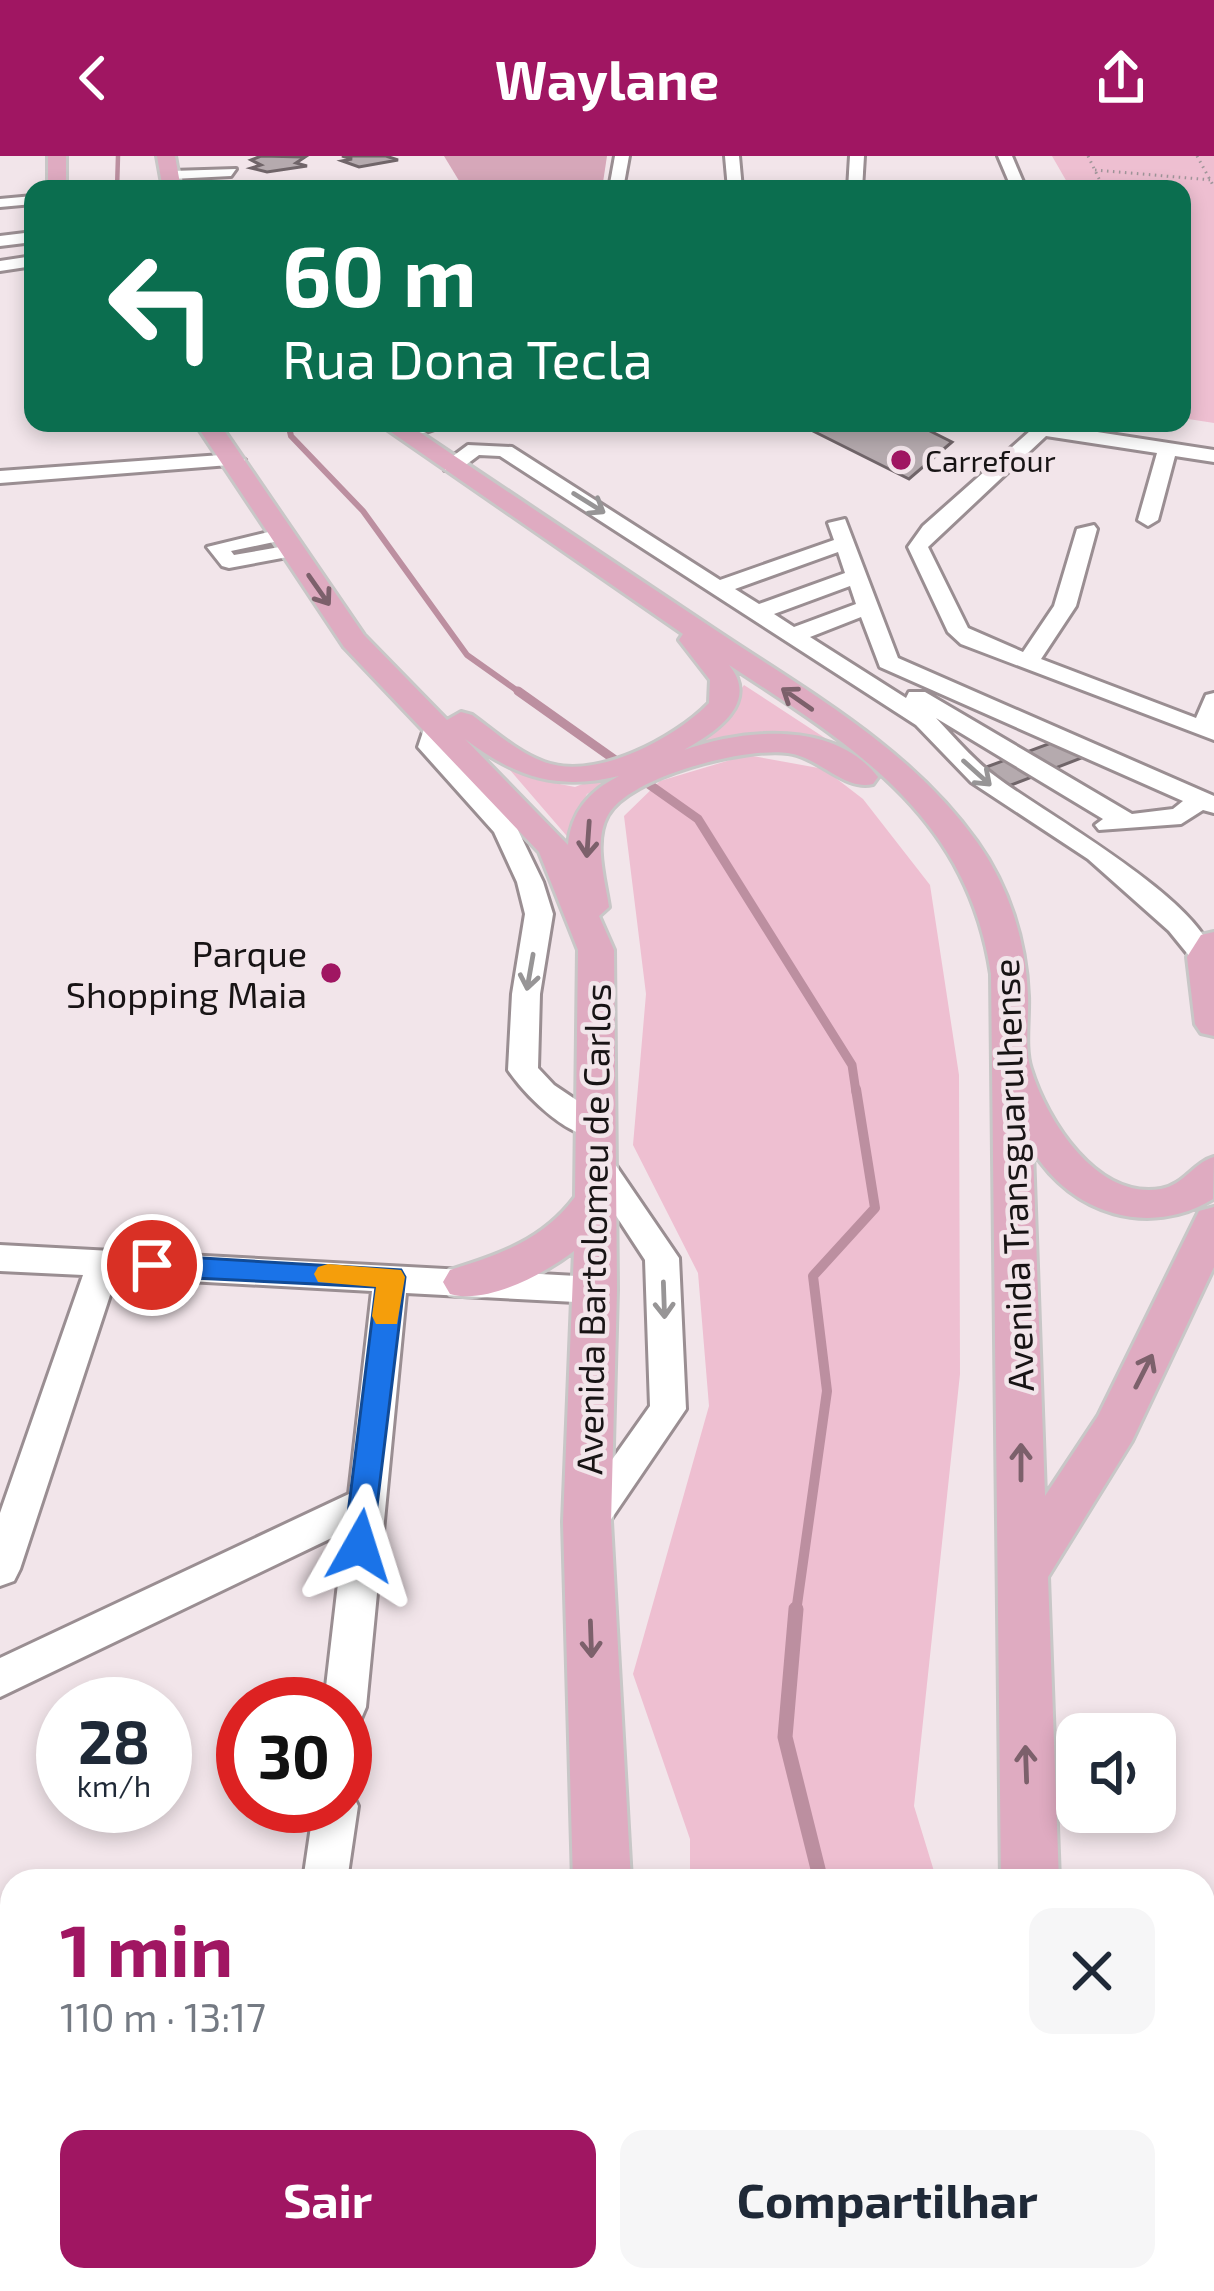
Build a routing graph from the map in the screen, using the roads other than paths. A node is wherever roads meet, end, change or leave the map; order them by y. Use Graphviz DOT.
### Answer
graph roads {
  1 [pos="228,170"];
  2 [pos="171,173"];
  3 [pos="209,173"];
  4 [pos="234,180"];
  5 [pos="214,432"];
  6 [pos="403,432"];
  7 [pos="1040,432"];
  8 [pos="1075,432"];
  9 [pos="1168,448"];
  10 [pos="1214,456"];
  11 [pos="235,460"];
  12 [pos="452,466"];
  13 [pos="0,477"];
  14 [pos="1148,520"];
  15 [pos="1088,529"];
  16 [pos="856,576"];
  17 [pos="720,587"];
  18 [pos="636,590"];
  19 [pos="867,607"];
  20 [pos="758,612"];
  21 [pos="874,632"];
  22 [pos="794,635"];
  23 [pos="354,640"];
  24 [pos="822,654"];
  25 [pos="888,662"];
  26 [pos="1026,664"];
  27 [pos="851,673"];
  28 [pos="1214,700"];
  29 [pos="437,726"];
  30 [pos="1209,731"];
  31 [pos="1207,802"];
  32 [pos="1125,821"];
  33 [pos="1076,840"];
  34 [pos="988,889"];
  35 [pos="596,950"];
  36 [pos="1211,956"];
  37 [pos="1214,1024"];
  38 [pos="1012,1066"];
  39 [pos="596,1163"];
  40 [pos="1214,1171"];
  41 [pos="1214,1222"];
  42 [pos="0,1258"];
  43 [pos="104,1263"];
  44 [pos="391,1277"];
  45 [pos="465,1282"];
  46 [pos="595,1290"];
  47 [pos="363,1505"];
  48 [pos="586,1522"];
  49 [pos="0,1569"];
  50 [pos="1020,1579"];
  51 [pos="348,1677"];
  52 [pos="0,1678"];
  53 [pos="332,1833"];
  54 [pos="327,1869"];
  55 [pos="601,1869"];
  56 [pos="1030,1869"];
  1 -- 2 [label="street"];
  1 -- 3 [label="street"];
  1 -- 4 [label="street"];
  2 -- 3 [label="street"];
  5 -- 11 [label="main road, Avenida Bartolomeu de Carlos"];
  6 -- 12 [label="main road, Avenida Transguarulhense"];
  7 -- 26 [label="street"];
  8 -- 9 [label="street"];
  9 -- 10 [label="street"];
  9 -- 14 [label="street"];
  11 -- 13 [label="street"];
  11 -- 23 [label="main road, Avenida Bartolomeu de Carlos, one-way"];
  12 -- 17 [label="street, one-way"];
  12 -- 18 [label="main road, Avenida Transguarulhense"];
  15 -- 26 [label="street"];
  16 -- 17 [label="street"];
  16 -- 19 [label="street"];
  16 -- 20 [label="street"];
  17 -- 20 [label="street"];
  18 -- 23 [label="main road"];
  34 -- 18 [label="main road, Avenida Transguarulhense, one-way"];
  19 -- 21 [label="street"];
  19 -- 22 [label="street"];
  20 -- 22 [label="street"];
  21 -- 24 [label="street"];
  21 -- 25 [label="street"];
  22 -- 24 [label="street"];
  23 -- 29 [label="main road, Avenida Bartolomeu de Carlos"];
  24 -- 27 [label="street"];
  25 -- 27 [label="street"];
  25 -- 31 [label="street"];
  26 -- 30 [label="street"];
  27 -- 32 [label="street"];
  27 -- 33 [label="street, one-way"];
  28 -- 30 [label="street"];
  29 -- 35 [label="main road, Avenida Bartolomeu de Carlos"];
  29 -- 39 [label="street, one-way"];
  31 -- 32 [label="street"];
  32 -- 33 [label="street"];
  33 -- 36 [label="street"];
  34 -- 35 [label="main road, one-way"];
  34 -- 38 [label="main road, Avenida Transguarulhense"];
  35 -- 39 [label="main road, Avenida Bartolomeu de Carlos"];
  36 -- 37 [label="main road"];
  38 -- 40 [label="main road"];
  50 -- 38 [label="main road, Avenida Transguarulhense, one-way"];
  39 -- 45 [label="main road"];
  39 -- 46 [label="main road, Avenida Bartolomeu de Carlos"];
  39 -- 48 [label="street, one-way"];
  50 -- 41 [label="main road, one-way"];
  42 -- 43 [label="street"];
  43 -- 44 [label="street"];
  43 -- 49 [label="street"];
  44 -- 45 [label="street"];
  44 -- 47 [label="street"];
  45 -- 46 [label="street"];
  46 -- 48 [label="main road, Avenida Bartolomeu de Carlos"];
  47 -- 51 [label="street"];
  47 -- 52 [label="street"];
  48 -- 55 [label="main road, Avenida Bartolomeu de Carlos, one-way"];
  56 -- 50 [label="main road, Avenida Transguarulhense, one-way"];
  53 -- 54 [label="street"];
}
